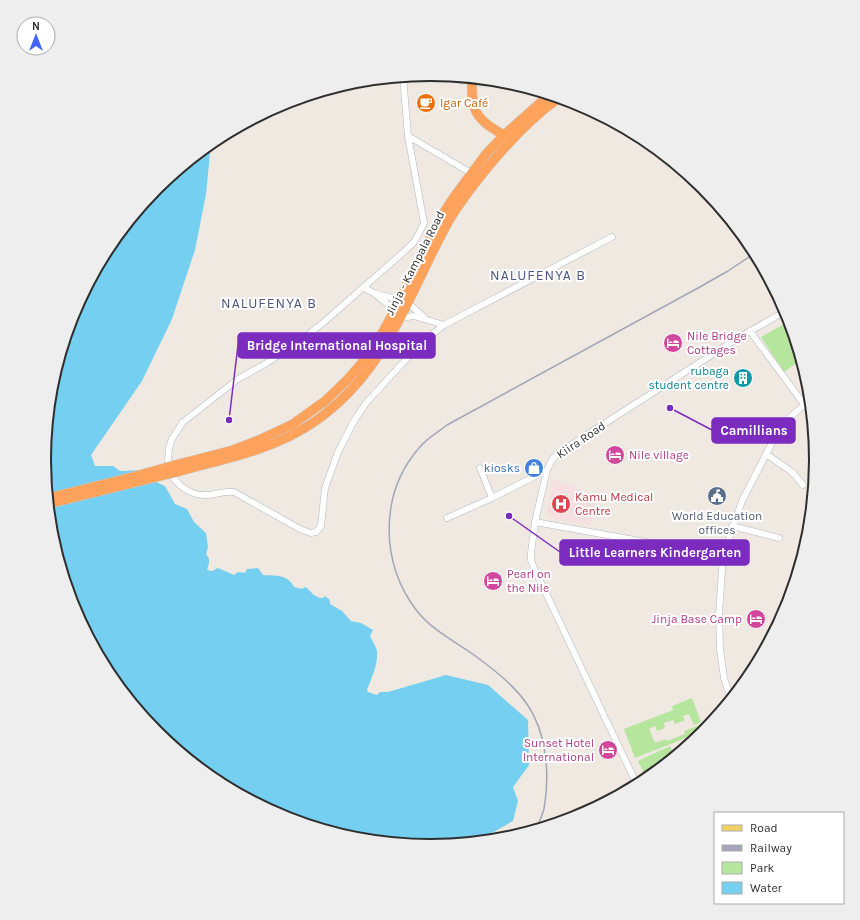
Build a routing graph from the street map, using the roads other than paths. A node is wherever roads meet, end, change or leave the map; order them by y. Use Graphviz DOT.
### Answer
graph roads {
  1 [pos="403,82"];
  2 [pos="472,83"];
  3 [pos="545,99"];
  4 [pos="554,102"];
  5 [pos="504,135"];
  6 [pos="408,136"];
  7 [pos="471,173"];
  8 [pos="612,237"];
  9 [pos="364,288"];
  10 [pos="374,293"];
  11 [pos="399,300"];
  12 [pos="409,304"];
  13 [pos="398,314"];
  14 [pos="780,314"];
  15 [pos="428,320"];
  16 [pos="444,325"];
  17 [pos="750,331"];
  18 [pos="804,405"];
  19 [pos="766,454"];
  20 [pos="480,468"];
  21 [pos="173,469"];
  22 [pos="547,470"];
  23 [pos="803,485"];
  24 [pos="53,497"];
  25 [pos="492,498"];
  26 [pos="53,502"];
  27 [pos="447,518"];
  28 [pos="535,522"];
  29 [pos="732,526"];
  30 [pos="779,538"];
  31 [pos="723,556"];
  32 [pos="729,693"];
  33 [pos="634,779"];
  1 -- 6 [label="street"];
  2 -- 5 [label="highway"];
  3 -- 5 [label="highway, Jinja - Kampala Road"];
  4 -- 12 [label="highway, Jinja - Kampala Road"];
  5 -- 7 [label="highway, Jinja - Kampala Road"];
  6 -- 7 [label="street"];
  6 -- 9 [label="street"];
  7 -- 11 [label="highway, Jinja - Kampala Road"];
  8 -- 16 [label="street"];
  9 -- 10 [label="street"];
  9 -- 21 [label="street"];
  10 -- 11 [label="street"];
  10 -- 13 [label="street"];
  11 -- 13 [label="highway, Jinja - Kampala Road"];
  12 -- 13 [label="highway, Jinja - Kampala Road"];
  12 -- 15 [label="street"];
  13 -- 15 [label="street"];
  13 -- 21 [label="highway, Jinja - Kampala Road"];
  14 -- 17 [label="street, Kiira Road"];
  15 -- 16 [label="street"];
  16 -- 21 [label="street"];
  17 -- 18 [label="street"];
  17 -- 22 [label="street, Kiira Road"];
  18 -- 19 [label="street"];
  19 -- 23 [label="street"];
  19 -- 29 [label="street"];
  20 -- 25 [label="street"];
  21 -- 24 [label="highway, bridge"];
  21 -- 26 [label="highway, bridge"];
  22 -- 25 [label="street"];
  22 -- 28 [label="street, Kiira Road"];
  25 -- 27 [label="street"];
  28 -- 31 [label="street"];
  28 -- 33 [label="street, Kiira Road"];
  29 -- 30 [label="street"];
  29 -- 31 [label="street"];
  31 -- 32 [label="street"];
}
